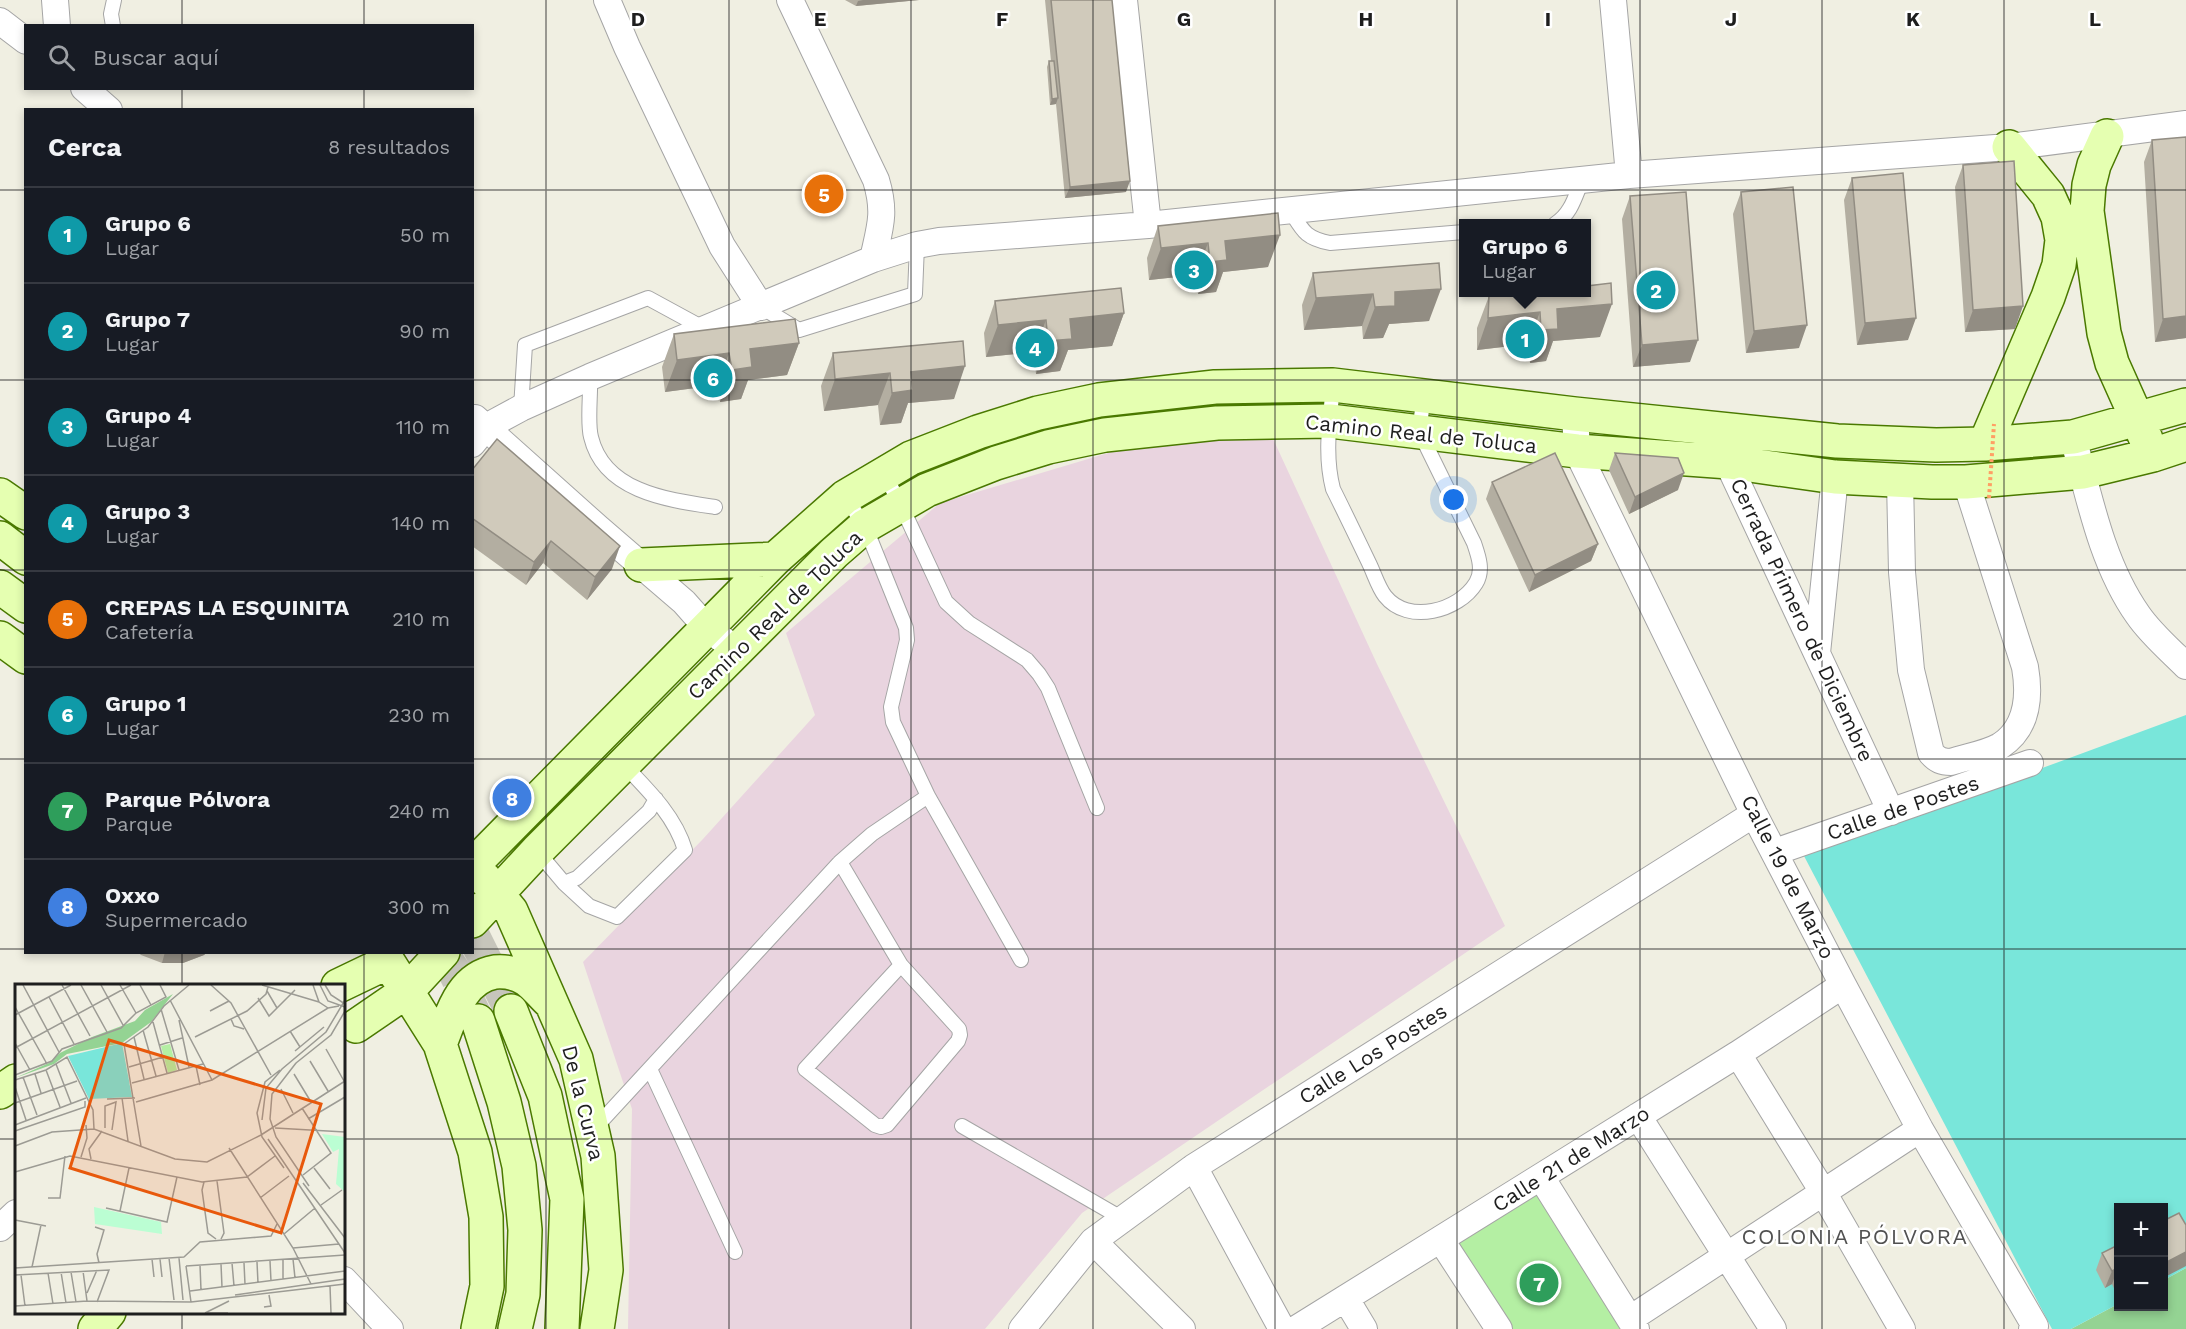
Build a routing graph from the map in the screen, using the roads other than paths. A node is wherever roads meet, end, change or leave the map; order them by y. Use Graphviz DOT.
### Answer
graph roads {
  1 [pos="55,0"];
  2 [pos="114,0"];
  3 [pos="607,0"];
  4 [pos="790,0"];
  5 [pos="1124,0"];
  6 [pos="1613,0"];
  7 [pos="0,21"];
  8 [pos="57,24"];
  9 [pos="113,24"];
  10 [pos="24,39"];
  11 [pos="86,90"];
  12 [pos="107,108"];
  13 [pos="2186,124"];
  14 [pos="2107,136"];
  15 [pos="2009,147"];
  16 [pos="1629,175"];
  17 [pos="1582,180"];
  18 [pos="1290,210"];
  19 [pos="1562,219"];
  20 [pos="1148,225"];
  21 [pos="1459,232"];
  22 [pos="917,245"];
  23 [pos="873,259"];
  24 [pos="761,307"];
  25 [pos="705,329"];
  26 [pos="590,377"];
  27 [pos="1332,385"];
  28 [pos="1424,396"];
  29 [pos="2186,405"];
  30 [pos="521,408"];
  31 [pos="1038,413"];
  32 [pos="1575,414"];
  33 [pos="2137,420"];
  34 [pos="1330,421"];
  35 [pos="1711,428"];
  36 [pos="477,429"];
  37 [pos="1419,430"];
  38 [pos="1990,434"];
  39 [pos="2073,437"];
  40 [pos="2186,444"];
  41 [pos="1936,445"];
  42 [pos="1048,447"];
  43 [pos="1577,451"];
  44 [pos="2153,455"];
  45 [pos="1729,462"];
  46 [pos="2083,472"];
  47 [pos="884,474"];
  48 [pos="1835,477"];
  49 [pos="1916,481"];
  50 [pos="1977,490"];
  51 [pos="0,495"];
  52 [pos="845,497"];
  53 [pos="901,505"];
  54 [pos="715,507"];
  55 [pos="24,512"];
  56 [pos="865,526"];
  57 [pos="0,538"];
  58 [pos="24,556"];
  59 [pos="775,559"];
  60 [pos="641,565"];
  61 [pos="0,587"];
  62 [pos="24,605"];
  63 [pos="707,628"];
  64 [pos="0,638"];
  65 [pos="738,651"];
  66 [pos="1817,654"];
  67 [pos="24,656"];
  68 [pos="2186,666"];
  69 [pos="2030,763"];
  70 [pos="624,765"];
  71 [pos="928,796"];
  72 [pos="656,799"];
  73 [pos="1097,808"];
  74 [pos="1891,812"];
  75 [pos="1754,814"];
  76 [pos="537,851"];
  77 [pos="1775,852"];
  78 [pos="840,862"];
  79 [pos="474,865"];
  80 [pos="474,867"];
  81 [pos="564,884"];
  82 [pos="499,893"];
  83 [pos="474,919"];
  84 [pos="441,954"];
  85 [pos="389,956"];
  86 [pos="1021,960"];
  87 [pos="901,964"];
  88 [pos="341,984"];
  89 [pos="1843,985"];
  90 [pos="407,991"];
  91 [pos="555,1008"];
  92 [pos="511,1011"];
  93 [pos="478,1021"];
  94 [pos="350,1034"];
  95 [pos="440,1044"];
  96 [pos="1738,1054"];
  97 [pos="650,1069"];
  98 [pos="1638,1116"];
  99 [pos="962,1126"];
  100 [pos="1920,1129"];
  101 [pos="593,1130"];
  102 [pos="1194,1167"];
  103 [pos="1541,1177"];
  104 [pos="1823,1192"];
  105 [pos="15,1214"];
  106 [pos="1123,1219"];
  107 [pos="0,1228"];
  108 [pos="1441,1240"];
  109 [pos="1093,1241"];
  110 [pos="735,1252"];
  111 [pos="1728,1255"];
  112 [pos="345,1281"];
  113 [pos="1346,1299"];
  114 [pos="1633,1324"];
  115 [pos="2033,1327"];
  116 [pos="390,1329"];
  117 [pos="478,1329"];
  118 [pos="515,1329"];
  119 [pos="562,1329"];
  120 [pos="597,1329"];
  121 [pos="1022,1329"];
  122 [pos="1182,1329"];
  123 [pos="1282,1329"];
  124 [pos="1296,1329"];
  125 [pos="1364,1329"];
  126 [pos="1499,1329"];
  127 [pos="1773,1329"];
  128 [pos="1902,1329"];
  1 -- 8 [label="street"];
  2 -- 9 [label="lane"];
  3 -- 24 [label="street"];
  4 -- 23 [label="street"];
  5 -- 20 [label="street"];
  6 -- 16 [label="street"];
  7 -- 10 [label="street"];
  11 -- 12 [label="street"];
  13 -- 14 [label="street"];
  14 -- 15 [label="street"];
  14 -- 33 [label="main road"];
  15 -- 16 [label="street"];
  15 -- 38 [label="main road"];
  16 -- 17 [label="street"];
  17 -- 18 [label="street"];
  17 -- 19 [label="lane"];
  18 -- 20 [label="street"];
  18 -- 21 [label="lane"];
  20 -- 22 [label="street"];
  22 -- 23 [label="street"];
  22 -- 24 [label="lane"];
  23 -- 24 [label="street"];
  24 -- 25 [label="street"];
  25 -- 26 [label="street"];
  25 -- 30 [label="lane"];
  26 -- 30 [label="street"];
  26 -- 54 [label="lane"];
  27 -- 28 [label="main road, Camino Real de Toluca"];
  27 -- 31 [label="main road, Camino Real de Toluca"];
  27 -- 34 [label="lane"];
  28 -- 32 [label="main road, Camino Real de Toluca"];
  28 -- 37 [label="lane"];
  29 -- 33 [label="main road, Camino Real de Toluca"];
  30 -- 36 [label="street"];
  31 -- 42 [label="main road"];
  31 -- 47 [label="main road, Camino Real de Toluca"];
  32 -- 35 [label="main road, Camino Real de Toluca"];
  32 -- 43 [label="street, Calle 19 de Marzo"];
  33 -- 39 [label="main road, Camino Real de Toluca"];
  33 -- 44 [label="main road"];
  34 -- 37 [label="main road, Camino Real de Toluca"];
  34 -- 37 [label="lane"];
  34 -- 42 [label="main road, Camino Real de Toluca"];
  35 -- 41 [label="main road, Camino Real de Toluca"];
  35 -- 45 [label="street, Cerrada Primero de Diciembre"];
  36 -- 60 [label="street"];
  37 -- 43 [label="main road, Camino Real de Toluca"];
  38 -- 39 [label="main road, Camino Real de Toluca"];
  38 -- 41 [label="main road, Camino Real de Toluca"];
  39 -- 46 [label="street"];
  40 -- 44 [label="main road, Camino Real de Toluca"];
  41 -- 49 [label="main road"];
  42 -- 53 [label="main road, Camino Real de Toluca"];
  43 -- 45 [label="main road, Camino Real de Toluca"];
  43 -- 75 [label="street, Calle 19 de Marzo"];
  44 -- 46 [label="main road, Camino Real de Toluca"];
  45 -- 48 [label="main road, Camino Real de Toluca"];
  45 -- 66 [label="street, Cerrada Primero de Diciembre"];
  46 -- 50 [label="main road, Camino Real de Toluca"];
  46 -- 68 [label="street"];
  47 -- 52 [label="main road, Camino Real de Toluca"];
  47 -- 53 [label="lane"];
  48 -- 49 [label="main road, Camino Real de Toluca"];
  48 -- 66 [label="street"];
  49 -- 50 [label="main road, Camino Real de Toluca"];
  49 -- 50 [label="street"];
  51 -- 55 [label="main road"];
  52 -- 56 [label="lane"];
  52 -- 59 [label="main road, Camino Real de Toluca"];
  53 -- 56 [label="main road, Camino Real de Toluca"];
  53 -- 73 [label="lane"];
  56 -- 65 [label="main road, Camino Real de Toluca"];
  56 -- 71 [label="lane"];
  57 -- 58 [label="main road"];
  59 -- 60 [label="main road"];
  59 -- 63 [label="main road, Camino Real de Toluca"];
  60 -- 63 [label="street"];
  61 -- 62 [label="main road"];
  63 -- 65 [label="street"];
  63 -- 79 [label="main road, Camino Real de Toluca"];
  64 -- 67 [label="main road"];
  65 -- 70 [label="main road, Camino Real de Toluca"];
  66 -- 74 [label="street, Cerrada Primero de Diciembre"];
  69 -- 74 [label="street, Calle de Postes"];
  70 -- 72 [label="lane"];
  70 -- 76 [label="main road, Camino Real de Toluca"];
  71 -- 78 [label="lane"];
  71 -- 86 [label="lane"];
  72 -- 81 [label="lane"];
  72 -- 81 [label="lane"];
  74 -- 77 [label="street, Calle de Postes"];
  75 -- 77 [label="street, Calle 19 de Marzo"];
  75 -- 102 [label="street, Calle Los Postes"];
  76 -- 81 [label="lane"];
  76 -- 82 [label="main road, Camino Real de Toluca"];
  77 -- 89 [label="street, Calle 19 de Marzo"];
  78 -- 87 [label="lane"];
  78 -- 97 [label="lane"];
  80 -- 82 [label="main road, De la Curva"];
  82 -- 83 [label="main road, Camino Real de Toluca"];
  82 -- 91 [label="main road, De la Curva"];
  84 -- 90 [label="main road"];
  85 -- 88 [label="main road"];
  85 -- 90 [label="main road"];
  85 -- 94 [label="main road"];
  87 -- 87 [label="lane"];
  89 -- 96 [label="street, Calle 21 de Marzo"];
  89 -- 100 [label="street, Calle 19 de Marzo"];
  90 -- 94 [label="main road"];
  90 -- 95 [label="main road"];
  91 -- 95 [label="main road"];
  91 -- 101 [label="main road, De la Curva"];
  92 -- 119 [label="main road"];
  93 -- 118 [label="main road"];
  95 -- 117 [label="main road"];
  96 -- 98 [label="street, Calle 21 de Marzo"];
  96 -- 104 [label="street"];
  97 -- 101 [label="lane"];
  97 -- 110 [label="lane"];
  98 -- 103 [label="street, Calle 21 de Marzo"];
  98 -- 111 [label="street"];
  99 -- 106 [label="lane"];
  100 -- 104 [label="street"];
  100 -- 115 [label="street, Calle 19 de Marzo"];
  101 -- 120 [label="main road, De la Curva"];
  102 -- 106 [label="street, Calle Los Postes"];
  102 -- 123 [label="street"];
  103 -- 108 [label="street, Calle 21 de Marzo"];
  103 -- 114 [label="street"];
  104 -- 111 [label="street"];
  104 -- 128 [label="street"];
  105 -- 107 [label="street"];
  106 -- 109 [label="street, Calle Los Postes"];
  108 -- 113 [label="street, Calle 21 de Marzo"];
  108 -- 126 [label="street"];
  109 -- 121 [label="street, Calle Los Postes"];
  109 -- 122 [label="street"];
  111 -- 114 [label="street"];
  111 -- 127 [label="street"];
  112 -- 116 [label="street"];
  113 -- 124 [label="street, Calle 21 de Marzo"];
  113 -- 125 [label="street"];
}
